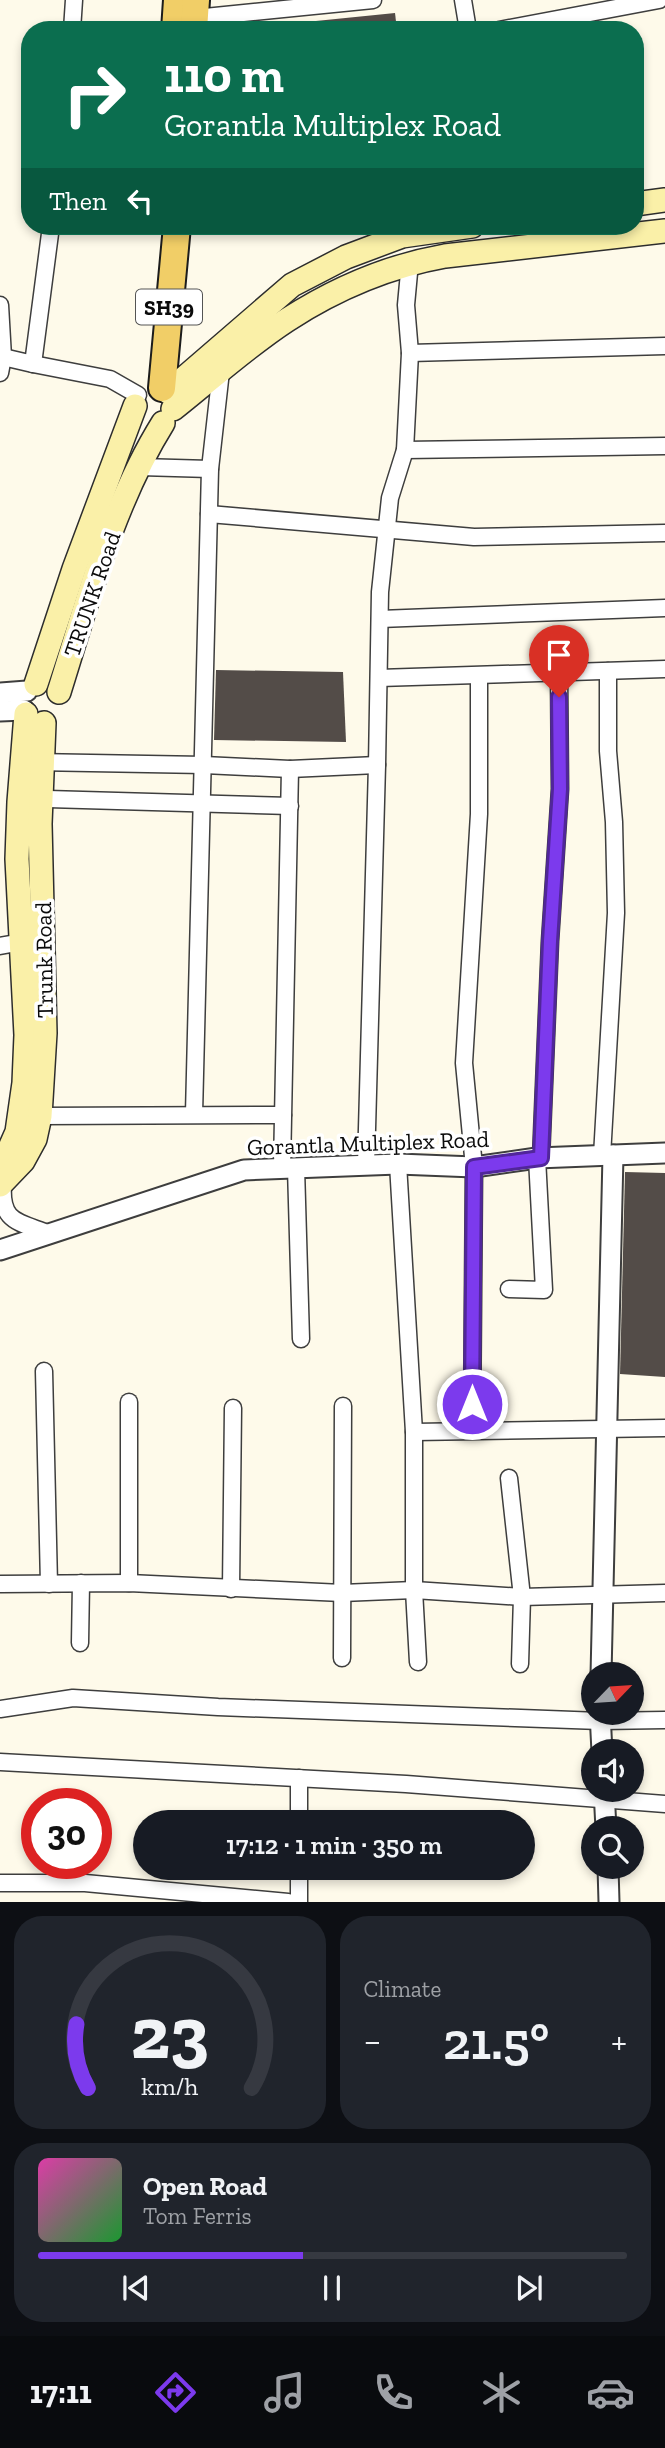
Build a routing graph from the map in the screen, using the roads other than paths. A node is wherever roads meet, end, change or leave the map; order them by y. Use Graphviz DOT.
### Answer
graph roads {
  1 [pos="74,0"];
  2 [pos="373,0"];
  3 [pos="463,0"];
  4 [pos="659,0"];
  5 [pos="187,16"];
  6 [pos="73,21"];
  7 [pos="466,21"];
  8 [pos="547,21"];
  9 [pos="665,200"];
  10 [pos="644,203"];
  11 [pos="665,230"];
  12 [pos="644,232"];
  13 [pos="50,235"];
  14 [pos="160,235"];
  15 [pos="176,235"];
  16 [pos="409,235"];
  17 [pos="623,235"];
  18 [pos="410,262"];
  19 [pos="0,304"];
  20 [pos="665,346"];
  21 [pos="410,353"];
  22 [pos="33,364"];
  23 [pos="2,365"];
  24 [pos="221,371"];
  25 [pos="155,400"];
  26 [pos="665,446"];
  27 [pos="405,450"];
  28 [pos="140,467"];
  29 [pos="210,469"];
  30 [pos="209,514"];
  31 [pos="386,530"];
  32 [pos="665,533"];
  33 [pos="665,608"];
  34 [pos="380,619"];
  35 [pos="665,669"];
  36 [pos="608,671"];
  37 [pos="559,672"];
  38 [pos="479,676"];
  39 [pos="379,678"];
  40 [pos="59,692"];
  41 [pos="0,693"];
  42 [pos="31,704"];
  43 [pos="0,711"];
  44 [pos="33,762"];
  45 [pos="204,765"];
  46 [pos="377,765"];
  47 [pos="290,769"];
  48 [pos="48,799"];
  49 [pos="203,803"];
  50 [pos="290,806"];
  51 [pos="11,944"];
  52 [pos="194,1114"];
  53 [pos="283,1115"];
  54 [pos="40,1116"];
  55 [pos="665,1153"];
  56 [pos="608,1155"];
  57 [pos="539,1158"];
  58 [pos="398,1164"];
  59 [pos="366,1165"];
  60 [pos="474,1167"];
  61 [pos="289,1168"];
  62 [pos="1,1176"];
  63 [pos="50,1234"];
  64 [pos="0,1250"];
  65 [pos="509,1289"];
  66 [pos="301,1339"];
  67 [pos="44,1371"];
  68 [pos="129,1402"];
  69 [pos="343,1406"];
  70 [pos="233,1408"];
  71 [pos="665,1428"];
  72 [pos="472,1430"];
  73 [pos="608,1430"];
  74 [pos="414,1432"];
  75 [pos="509,1478"];
  76 [pos="81,1583"];
  77 [pos="130,1583"];
  78 [pos="0,1584"];
  79 [pos="49,1584"];
  80 [pos="231,1589"];
  81 [pos="414,1590"];
  82 [pos="342,1593"];
  83 [pos="665,1593"];
  84 [pos="603,1594"];
  85 [pos="522,1597"];
  86 [pos="79,1643"];
  87 [pos="342,1658"];
  88 [pos="418,1662"];
  89 [pos="601,1662"];
  90 [pos="520,1664"];
  91 [pos="0,1709"];
  92 [pos="581,1717"];
  93 [pos="644,1719"];
  94 [pos="665,1720"];
  95 [pos="0,1762"];
  96 [pos="299,1779"];
  97 [pos="581,1795"];
  98 [pos="644,1801"];
  99 [pos="665,1804"];
  100 [pos="299,1810"];
  101 [pos="608,1879"];
  102 [pos="299,1880"];
  103 [pos="0,1883"];
  104 [pos="288,1902"];
  105 [pos="299,1902"];
  106 [pos="609,1902"];
  1 -- 6 [label="street"];
  2 -- 5 [label="street"];
  3 -- 7 [label="street"];
  4 -- 8 [label="street"];
  9 -- 10 [label="main road"];
  11 -- 12 [label="main road"];
  13 -- 22 [label="street"];
  14 -- 25 [label="main road, SH39"];
  15 -- 25 [label="main road, SH39"];
  16 -- 25 [label="main road"];
  17 -- 18 [label="main road"];
  18 -- 21 [label="street"];
  18 -- 24 [label="main road"];
  19 -- 23 [label="street"];
  20 -- 21 [label="street"];
  21 -- 27 [label="street"];
  22 -- 23 [label="street"];
  22 -- 25 [label="street"];
  24 -- 25 [label="main road"];
  24 -- 29 [label="street"];
  25 -- 28 [label="main road, TRUNK Road"];
  25 -- 42 [label="main road, Trunk Road"];
  26 -- 27 [label="street"];
  27 -- 31 [label="street"];
  28 -- 29 [label="street"];
  28 -- 40 [label="main road, TRUNK Road"];
  29 -- 30 [label="street"];
  30 -- 31 [label="street"];
  30 -- 45 [label="street"];
  31 -- 32 [label="street"];
  31 -- 34 [label="street"];
  33 -- 34 [label="street"];
  34 -- 39 [label="street"];
  35 -- 36 [label="street"];
  36 -- 37 [label="street"];
  36 -- 56 [label="street"];
  37 -- 38 [label="street"];
  37 -- 57 [label="street"];
  38 -- 39 [label="street"];
  38 -- 60 [label="street"];
  39 -- 46 [label="street"];
  40 -- 42 [label="main road"];
  40 -- 42 [label="main road, TRUNK Road"];
  41 -- 42 [label="street"];
  42 -- 43 [label="street"];
  42 -- 44 [label="main road, Trunk Road"];
  44 -- 45 [label="street"];
  44 -- 51 [label="main road, Trunk Road"];
  44 -- 54 [label="main road, Trunk Road"];
  45 -- 47 [label="street"];
  45 -- 49 [label="street"];
  46 -- 47 [label="street"];
  46 -- 59 [label="street"];
  47 -- 50 [label="street"];
  48 -- 49 [label="street"];
  49 -- 50 [label="street"];
  49 -- 52 [label="street"];
  50 -- 53 [label="street"];
  51 -- 62 [label="main road, Trunk Road"];
  52 -- 53 [label="street"];
  52 -- 54 [label="street"];
  53 -- 61 [label="street"];
  54 -- 62 [label="main road, Trunk Road"];
  55 -- 56 [label="street, Gorantla Multiplex Road"];
  56 -- 57 [label="street, Gorantla Multiplex Road"];
  56 -- 73 [label="street"];
  57 -- 60 [label="street, Gorantla Multiplex Road"];
  57 -- 65 [label="street"];
  58 -- 59 [label="street, Gorantla Multiplex Road"];
  58 -- 60 [label="street, Gorantla Multiplex Road"];
  58 -- 74 [label="street"];
  59 -- 61 [label="street, Gorantla Multiplex Road"];
  60 -- 72 [label="street"];
  61 -- 63 [label="street, Gorantla Multiplex Road"];
  61 -- 66 [label="street"];
  62 -- 63 [label="street"];
  63 -- 64 [label="street, Gorantla Multiplex Road"];
  67 -- 79 [label="street"];
  68 -- 77 [label="street"];
  69 -- 82 [label="street"];
  70 -- 80 [label="street"];
  71 -- 73 [label="street"];
  72 -- 73 [label="street"];
  72 -- 74 [label="street"];
  73 -- 84 [label="street"];
  74 -- 81 [label="street"];
  75 -- 85 [label="street"];
  76 -- 77 [label="street"];
  76 -- 79 [label="street"];
  76 -- 86 [label="street"];
  77 -- 80 [label="street"];
  78 -- 79 [label="street"];
  80 -- 82 [label="street"];
  81 -- 82 [label="street"];
  81 -- 85 [label="street"];
  81 -- 88 [label="street"];
  82 -- 87 [label="street"];
  83 -- 84 [label="street"];
  84 -- 85 [label="street"];
  84 -- 89 [label="street"];
  85 -- 90 [label="street"];
  91 -- 92 [label="street"];
  93 -- 94 [label="street"];
  95 -- 96 [label="street"];
  96 -- 97 [label="street"];
  96 -- 100 [label="street"];
  98 -- 99 [label="street"];
  101 -- 106 [label="street"];
  102 -- 105 [label="street"];
  103 -- 104 [label="street"];
}
